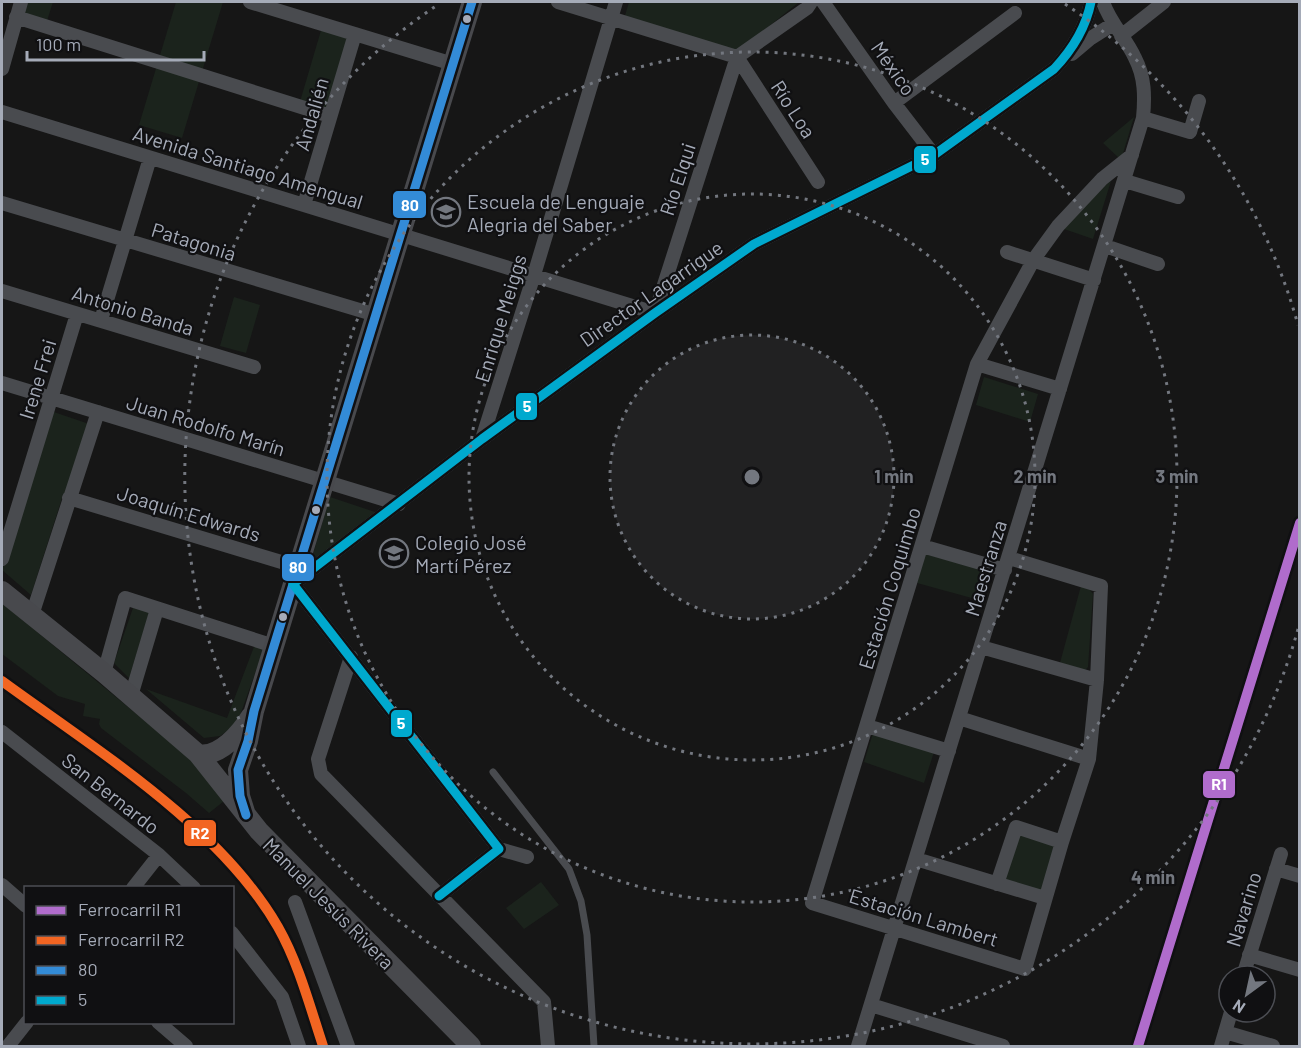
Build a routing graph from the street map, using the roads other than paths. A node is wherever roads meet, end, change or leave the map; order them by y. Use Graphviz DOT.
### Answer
graph roads {
  1 [pos="21,2"];
  2 [pos="250,2"];
  3 [pos="472,2"];
  4 [pos="558,2"];
  5 [pos="616,2"];
  6 [pos="811,2"];
  7 [pos="823,2"];
  8 [pos="1091,2"];
  9 [pos="1102,2"];
  10 [pos="1164,2"];
  11 [pos="1014,13"];
  12 [pos="16,16"];
  13 [pos="611,18"];
  14 [pos="1117,30"];
  15 [pos="355,34"];
  16 [pos="737,57"];
  17 [pos="453,64"];
  18 [pos="2,69"];
  19 [pos="1054,69"];
  20 [pos="1199,101"];
  21 [pos="894,104"];
  22 [pos="2,112"];
  23 [pos="330,117"];
  24 [pos="1143,118"];
  25 [pos="934,155"];
  26 [pos="1132,155"];
  27 [pos="150,158"];
  28 [pos="1125,181"];
  29 [pos="818,182"];
  30 [pos="1178,197"];
  31 [pos="2,203"];
  32 [pos="304,205"];
  33 [pos="401,234"];
  34 [pos="125,241"];
  35 [pos="1105,246"];
  36 [pos="1007,252"];
  37 [pos="1034,260"];
  38 [pos="1158,264"];
  39 [pos="534,275"];
  40 [pos="1094,280"];
  41 [pos="2,291"];
  42 [pos="655,313"];
  43 [pos="77,314"];
  44 [pos="376,315"];
  45 [pos="101,321"];
  46 [pos="977,364"];
  47 [pos="254,367"];
  48 [pos="2,383"];
  49 [pos="1060,389"];
  50 [pos="51,398"];
  51 [pos="98,412"];
  52 [pos="482,439"];
  53 [pos="325,481"];
  54 [pos="69,498"];
  55 [pos="399,504"];
  56 [pos="922,546"];
  57 [pos="2,559"];
  58 [pos="1007,564"];
  59 [pos="296,575"];
  60 [pos="2,591"];
  61 [pos="158,609"];
  62 [pos="32,615"];
  63 [pos="274,646"];
  64 [pos="981,647"];
  65 [pos="351,657"];
  66 [pos="104,673"];
  67 [pos="1097,680"];
  68 [pos="131,696"];
  69 [pos="254,711"];
  70 [pos="959,718"];
  71 [pos="867,726"];
  72 [pos="2,732"];
  73 [pos="949,751"];
  74 [pos="1089,759"];
  75 [pos="209,763"];
  76 [pos="238,770"];
  77 [pos="493,772"];
  78 [pos="246,815"];
  79 [pos="1062,842"];
  80 [pos="499,849"];
  81 [pos="1281,854"];
  82 [pos="159,855"];
  83 [pos="527,857"];
  84 [pos="916,859"];
  85 [pos="1276,869"];
  86 [pos="1299,876"];
  87 [pos="997,884"];
  88 [pos="2,885"];
  89 [pos="135,886"];
  90 [pos="192,886"];
  91 [pos="439,896"];
  92 [pos="1045,898"];
  93 [pos="295,902"];
  94 [pos="812,903"];
  95 [pos="24,904"];
  96 [pos="894,928"];
  97 [pos="234,936"];
  98 [pos="1249,955"];
  99 [pos="1246,964"];
  100 [pos="1299,970"];
  101 [pos="871,1005"];
  102 [pos="26,1024"];
  103 [pos="159,1024"];
  104 [pos="1228,1024"];
  105 [pos="1225,1032"];
  106 [pos="8,1047"];
  107 [pos="186,1047"];
  108 [pos="299,1047"];
  109 [pos="348,1047"];
  110 [pos="471,1047"];
  111 [pos="548,1047"];
  112 [pos="594,1047"];
  113 [pos="858,1047"];
  114 [pos="1003,1047"];
  115 [pos="1221,1047"];
  116 [pos="1273,1047"];
  1 -- 12 [label="street"];
  2 -- 15 [label="street"];
  3 -- 17 [label="main road"];
  4 -- 13 [label="street"];
  5 -- 13 [label="street, Enrique Meiggs"];
  6 -- 16 [label="street"];
  7 -- 21 [label="street, México"];
  8 -- 19 [label="street, Director Lagarrigue"];
  9 -- 14 [label="street, Maestranza"];
  10 -- 14 [label="street, Director Lagarrigue"];
  11 -- 21 [label="street"];
  12 -- 18 [label="street"];
  12 -- 23 [label="street"];
  13 -- 16 [label="street"];
  13 -- 39 [label="street, Enrique Meiggs"];
  14 -- 19 [label="street, Director Lagarrigue"];
  14 -- 24 [label="street, Maestranza"];
  15 -- 17 [label="street"];
  15 -- 23 [label="street, Andalién"];
  16 -- 29 [label="street, Río Loa"];
  16 -- 42 [label="street, Río Elqui"];
  17 -- 33 [label="main road"];
  19 -- 25 [label="street, Director Lagarrigue"];
  20 -- 24 [label="street"];
  21 -- 25 [label="street, México"];
  22 -- 27 [label="street, Avenida Santiago Amengual"];
  23 -- 32 [label="street, Andalién"];
  24 -- 26 [label="street, Maestranza"];
  25 -- 42 [label="street, Director Lagarrigue"];
  26 -- 28 [label="street, Maestranza"];
  26 -- 37 [label="street, Estación Coquimbo"];
  27 -- 32 [label="street, Avenida Santiago Amengual"];
  27 -- 34 [label="street"];
  28 -- 30 [label="street"];
  28 -- 35 [label="street, Maestranza"];
  31 -- 34 [label="street, Patagonia"];
  32 -- 33 [label="street, Avenida Santiago Amengual"];
  33 -- 39 [label="street, Avenida Santiago Amengual"];
  33 -- 44 [label="main road"];
  34 -- 44 [label="street, Patagonia"];
  34 -- 45 [label="street"];
  35 -- 38 [label="street"];
  35 -- 40 [label="street, Maestranza"];
  36 -- 37 [label="street"];
  37 -- 40 [label="street"];
  37 -- 46 [label="street, Estación Coquimbo"];
  39 -- 42 [label="street, Avenida Santiago Amengual"];
  39 -- 52 [label="street, Enrique Meiggs"];
  40 -- 49 [label="street, Maestranza"];
  41 -- 43 [label="street, Antonio Banda"];
  42 -- 52 [label="street, Director Lagarrigue"];
  43 -- 45 [label="street, Antonio Banda"];
  43 -- 50 [label="street, Irene Frei"];
  44 -- 53 [label="main road"];
  45 -- 47 [label="street, Antonio Banda"];
  46 -- 49 [label="street"];
  46 -- 56 [label="street, Estación Coquimbo"];
  48 -- 50 [label="street, Juan Rodolfo Marín"];
  49 -- 58 [label="street, Maestranza"];
  50 -- 51 [label="street, Juan Rodolfo Marín"];
  50 -- 57 [label="street, Irene Frei"];
  51 -- 53 [label="street, Juan Rodolfo Marín"];
  51 -- 54 [label="street"];
  52 -- 55 [label="street, Director Lagarrigue"];
  53 -- 55 [label="street, Juan Rodolfo Marín"];
  53 -- 59 [label="main road"];
  54 -- 59 [label="street, Joaquín Edwards"];
  54 -- 62 [label="street"];
  55 -- 59 [label="street, Director Lagarrigue"];
  56 -- 58 [label="street"];
  56 -- 71 [label="street, Estación Coquimbo"];
  58 -- 64 [label="street, Maestranza"];
  58 -- 67 [label="street"];
  59 -- 63 [label="main road"];
  59 -- 65 [label="street"];
  60 -- 62 [label="main road, Manuel Jesús Rivera"];
  61 -- 63 [label="street"];
  61 -- 66 [label="street"];
  61 -- 68 [label="street"];
  62 -- 66 [label="main road, Manuel Jesús Rivera"];
  63 -- 69 [label="main road"];
  64 -- 67 [label="street"];
  64 -- 70 [label="street, Maestranza"];
  65 -- 80 [label="street"];
  65 -- 91 [label="street"];
  66 -- 68 [label="main road, Manuel Jesús Rivera"];
  67 -- 74 [label="street"];
  68 -- 75 [label="main road, Manuel Jesús Rivera"];
  69 -- 75 [label="main road"];
  69 -- 76 [label="main road"];
  70 -- 73 [label="street, Maestranza"];
  70 -- 74 [label="street"];
  71 -- 73 [label="street"];
  71 -- 94 [label="street, Estación Coquimbo"];
  72 -- 82 [label="street, San Bernardo"];
  73 -- 84 [label="street, Maestranza"];
  74 -- 79 [label="street"];
  75 -- 76 [label="main road"];
  75 -- 78 [label="main road, Manuel Jesús Rivera"];
  76 -- 78 [label="main road"];
  77 -- 112 [label="lane"];
  78 -- 110 [label="main road, Manuel Jesús Rivera"];
  79 -- 87 [label="street"];
  79 -- 92 [label="street"];
  80 -- 83 [label="street"];
  80 -- 91 [label="street"];
  81 -- 85 [label="street, Navarino"];
  82 -- 89 [label="street"];
  82 -- 90 [label="street, San Bernardo"];
  84 -- 87 [label="street"];
  84 -- 96 [label="street, Maestranza"];
  85 -- 86 [label="street"];
  85 -- 98 [label="street, Navarino"];
  87 -- 92 [label="street"];
  88 -- 95 [label="street"];
  91 -- 111 [label="street"];
  92 -- 96 [label="street, Estación Lambert"];
  93 -- 109 [label="street"];
  94 -- 96 [label="street, Estación Lambert"];
  96 -- 101 [label="street, Maestranza"];
  97 -- 108 [label="street"];
  98 -- 99 [label="street, Navarino"];
  98 -- 100 [label="street"];
  101 -- 113 [label="street, Maestranza"];
  101 -- 114 [label="street"];
  102 -- 106 [label="street"];
  103 -- 107 [label="street"];
  104 -- 105 [label="street"];
  105 -- 115 [label="street"];
  105 -- 116 [label="street"];
}
